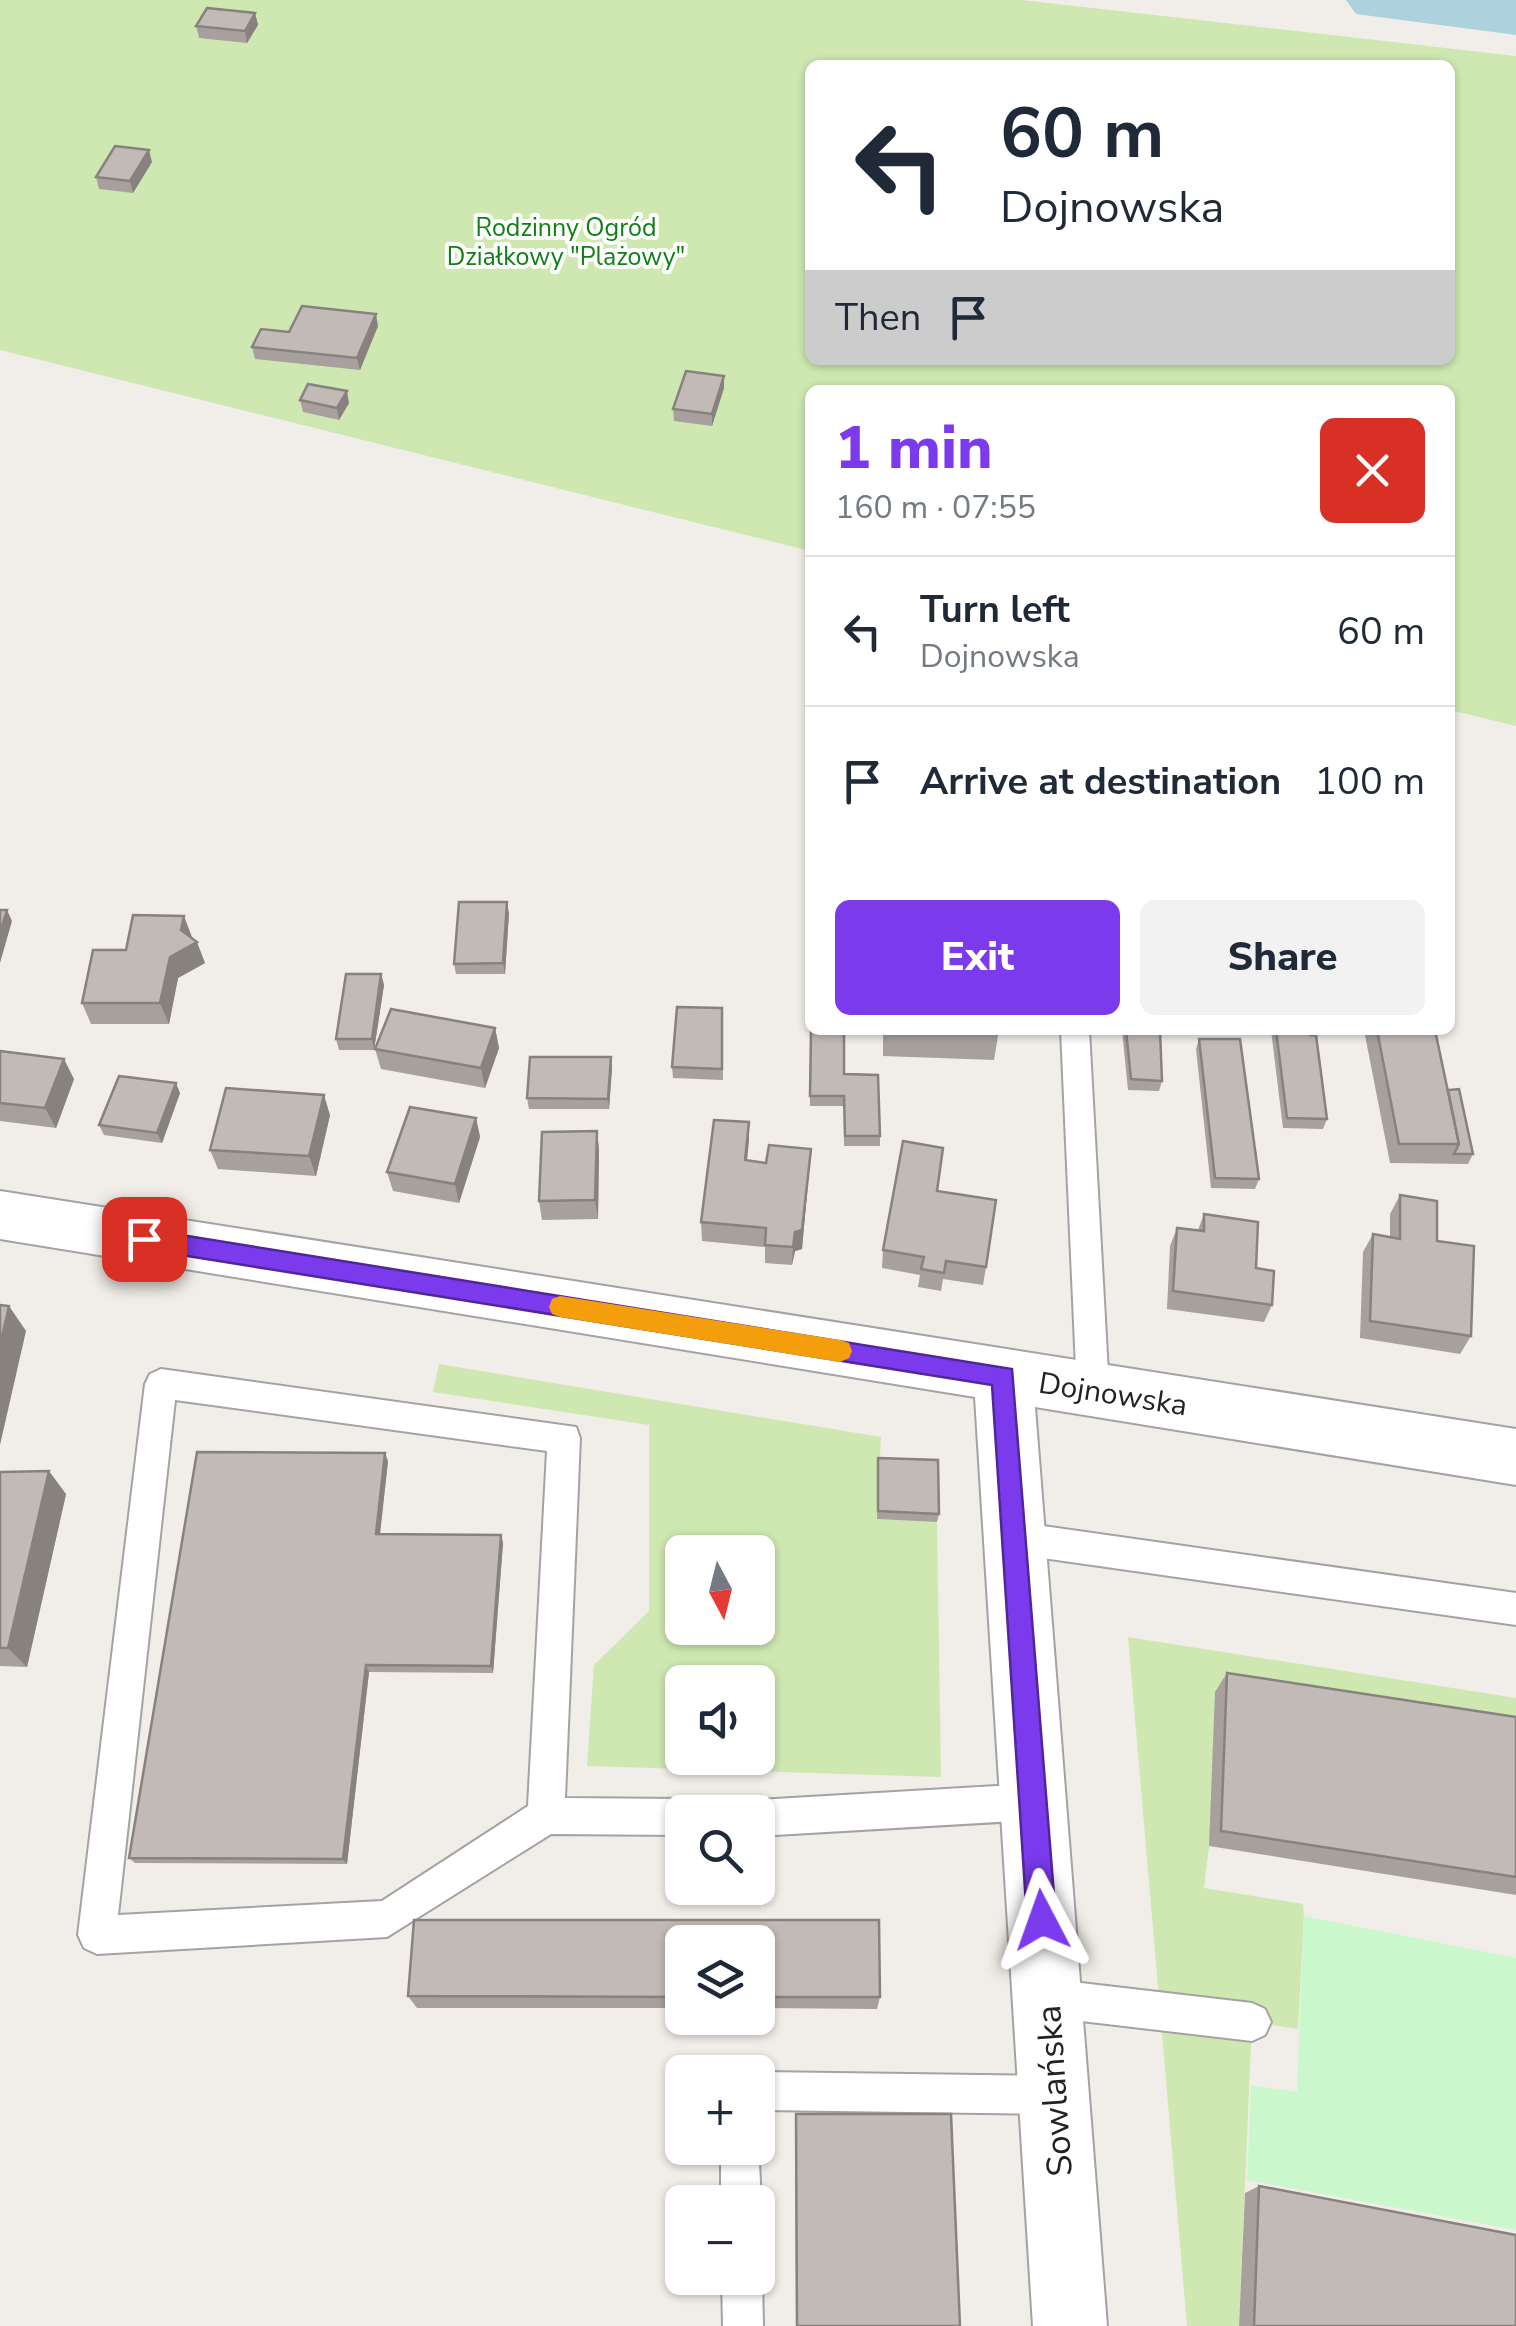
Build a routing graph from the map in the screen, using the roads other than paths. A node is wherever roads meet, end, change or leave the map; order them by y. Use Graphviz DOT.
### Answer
graph roads {
  1 [pos="1075,1035"];
  2 [pos="0,1215"];
  3 [pos="1004,1376"];
  4 [pos="1093,1390"];
  5 [pos="1516,1456"];
  6 [pos="1015,1538"];
  7 [pos="1516,1609"];
  8 [pos="1034,1802"];
  9 [pos="546,1816"];
  10 [pos="665,1817"];
  11 [pos="775,1817"];
  12 [pos="1047,1998"];
  13 [pos="1252,2022"];
  14 [pos="775,2090"];
  15 [pos="1054,2095"];
  16 [pos="742,2295"];
  17 [pos="743,2326"];
  18 [pos="1070,2326"];
  1 -- 4 [label="lane"];
  2 -- 3 [label="street, Dojnowska"];
  3 -- 4 [label="street, Dojnowska"];
  3 -- 6 [label="street, Sowlańska"];
  4 -- 5 [label="street, Dojnowska"];
  6 -- 7 [label="lane"];
  6 -- 8 [label="street, Sowlańska"];
  8 -- 11 [label="lane"];
  8 -- 12 [label="street, Sowlańska"];
  9 -- 9 [label="lane"];
  9 -- 10 [label="lane"];
  12 -- 13 [label="lane"];
  12 -- 15 [label="street, Sowlańska"];
  14 -- 15 [label="lane"];
  15 -- 18 [label="street, Sowlańska"];
  16 -- 17 [label="lane"];
}
